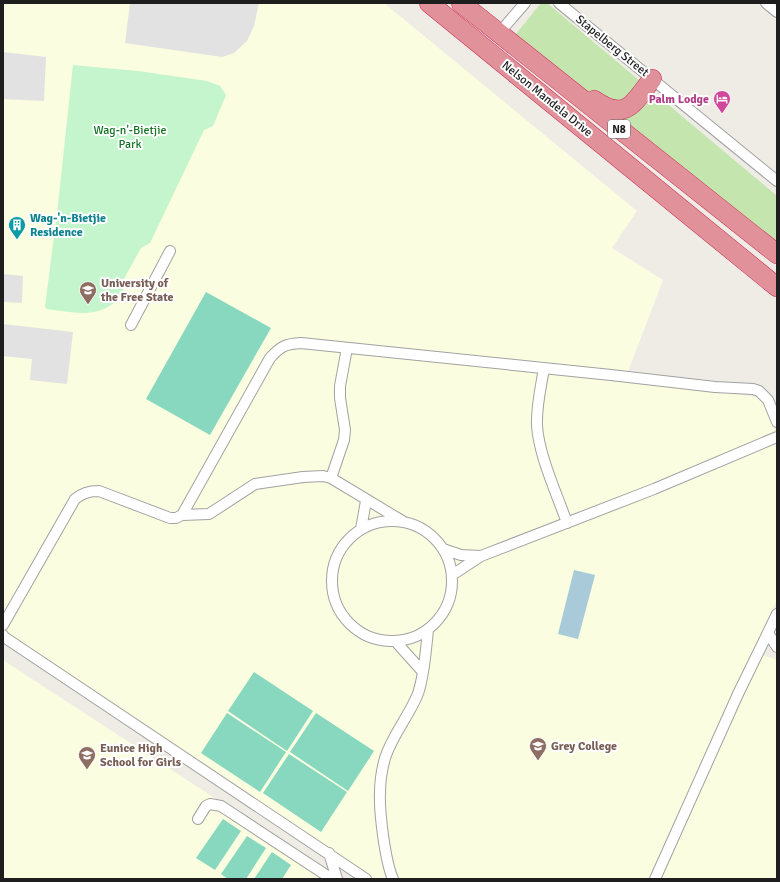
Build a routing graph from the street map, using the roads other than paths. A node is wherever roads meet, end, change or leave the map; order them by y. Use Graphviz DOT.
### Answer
graph roads {
  1 [pos="415,3"];
  2 [pos="429,3"];
  3 [pos="461,3"];
  4 [pos="525,3"];
  5 [pos="559,3"];
  6 [pos="766,3"];
  7 [pos="777,12"];
  8 [pos="463,30"];
  9 [pos="499,33"];
  10 [pos="551,75"];
  11 [pos="652,79"];
  12 [pos="777,181"];
  13 [pos="170,251"];
  14 [pos="777,254"];
  15 [pos="777,287"];
  16 [pos="131,325"];
  17 [pos="347,348"];
  18 [pos="544,368"];
  19 [pos="777,422"];
  20 [pos="777,437"];
  21 [pos="331,478"];
  22 [pos="366,501"];
  23 [pos="182,515"];
  24 [pos="404,522"];
  25 [pos="567,523"];
  26 [pos="361,529"];
  27 [pos="443,549"];
  28 [pos="481,556"];
  29 [pos="452,575"];
  30 [pos="777,614"];
  31 [pos="3,625"];
  32 [pos="777,627"];
  33 [pos="428,630"];
  34 [pos="768,633"];
  35 [pos="3,635"];
  36 [pos="396,642"];
  37 [pos="777,647"];
  38 [pos="422,671"];
  39 [pos="198,819"];
  40 [pos="329,853"];
  41 [pos="332,879"];
  42 [pos="336,879"];
  43 [pos="366,879"];
  44 [pos="393,879"];
  45 [pos="655,879"];
  1 -- 8 [label="highway"];
  2 -- 8 [label="highway, Nelson Mandela Drive / N8"];
  3 -- 9 [label="highway, Nelson Mandela Drive / N8"];
  4 -- 9 [label="street"];
  5 -- 11 [label="street, Stapelberg Street"];
  6 -- 7 [label="street"];
  8 -- 15 [label="highway, Nelson Mandela Drive / N8"];
  9 -- 10 [label="highway, Nelson Mandela Drive / N8"];
  10 -- 11 [label="highway"];
  10 -- 14 [label="highway, Nelson Mandela Drive / N8"];
  11 -- 12 [label="street, Stapelberg Street"];
  13 -- 16 [label="street"];
  17 -- 18 [label="street"];
  17 -- 21 [label="street"];
  17 -- 23 [label="street"];
  18 -- 19 [label="street"];
  18 -- 25 [label="street"];
  20 -- 25 [label="street"];
  21 -- 22 [label="street"];
  21 -- 23 [label="street"];
  22 -- 24 [label="street"];
  22 -- 26 [label="street"];
  23 -- 31 [label="street"];
  24 -- 26 [label="street"];
  24 -- 27 [label="street"];
  25 -- 28 [label="street"];
  26 -- 36 [label="street"];
  27 -- 28 [label="street"];
  27 -- 29 [label="street"];
  28 -- 29 [label="street"];
  29 -- 33 [label="street"];
  30 -- 34 [label="street"];
  32 -- 34 [label="street"];
  33 -- 36 [label="street"];
  33 -- 38 [label="street"];
  34 -- 37 [label="street"];
  34 -- 45 [label="street"];
  35 -- 40 [label="street"];
  36 -- 38 [label="street"];
  38 -- 44 [label="street"];
  39 -- 41 [label="street"];
  40 -- 42 [label="street"];
  40 -- 43 [label="street"];
}
